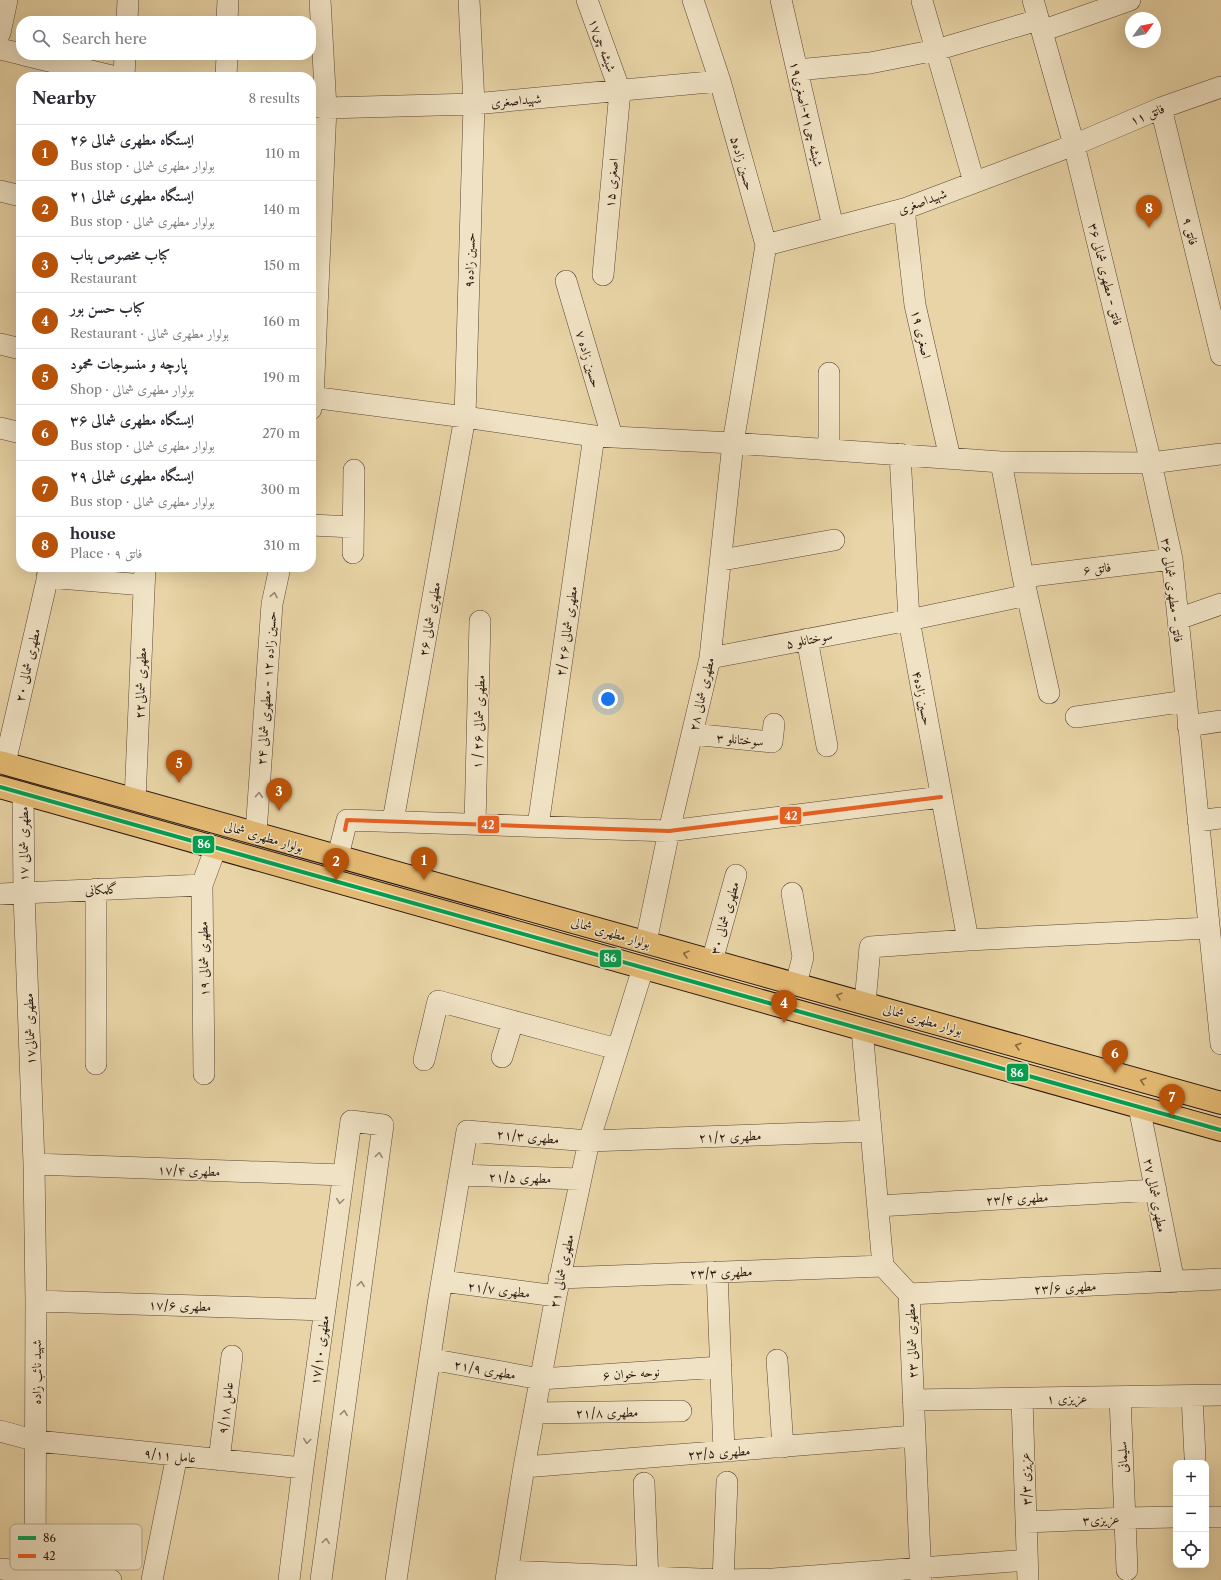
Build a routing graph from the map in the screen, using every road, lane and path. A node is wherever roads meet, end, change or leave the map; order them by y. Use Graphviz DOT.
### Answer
graph roads {
  1 [pos="7,0"];
  2 [pos="128,0"];
  3 [pos="228,0"];
  4 [pos="320,0"];
  5 [pos="469,0"];
  6 [pos="586,0"];
  7 [pos="693,0"];
  8 [pos="781,0"];
  9 [pos="1033,0"];
  10 [pos="1046,0"];
  11 [pos="1130,0"];
  12 [pos="922,1"];
  13 [pos="127,16"];
  14 [pos="227,16"];
  15 [pos="1046,24"];
  16 [pos="0,33"];
  17 [pos="0,49"];
  18 [pos="936,50"];
  19 [pos="16,53"];
  20 [pos="43,60"];
  21 [pos="125,60"];
  22 [pos="226,60"];
  23 [pos="797,70"];
  24 [pos="95,72"];
  25 [pos="124,72"];
  26 [pos="226,72"];
  27 [pos="720,81"];
  28 [pos="1221,87"];
  29 [pos="620,90"];
  30 [pos="474,104"];
  31 [pos="319,107"];
  32 [pos="1161,108"];
  33 [pos="1074,145"];
  34 [pos="974,182"];
  35 [pos="0,191"];
  36 [pos="16,195"];
  37 [pos="904,209"];
  38 [pos="833,227"];
  39 [pos="316,233"];
  40 [pos="766,245"];
  41 [pos="603,275"];
  42 [pos="566,281"];
  43 [pos="0,344"];
  44 [pos="16,348"];
  45 [pos="1221,355"];
  46 [pos="829,373"];
  47 [pos="316,401"];
  48 [pos="465,416"];
  49 [pos="0,428"];
  50 [pos="16,432"];
  51 [pos="603,436"];
  52 [pos="733,443"];
  53 [pos="829,449"];
  54 [pos="900,454"];
  55 [pos="1221,454"];
  56 [pos="950,458"];
  57 [pos="1001,462"];
  58 [pos="1151,462"];
  59 [pos="354,470"];
  60 [pos="316,525"];
  61 [pos="353,527"];
  62 [pos="834,540"];
  63 [pos="353,553"];
  64 [pos="1172,559"];
  65 [pos="722,560"];
  66 [pos="49,572"];
  67 [pos="279,572"];
  68 [pos="145,576"];
  69 [pos="1025,586"];
  70 [pos="1221,604"];
  71 [pos="1178,619"];
  72 [pos="480,620"];
  73 [pos="909,620"];
  74 [pos="807,639"];
  75 [pos="710,658"];
  76 [pos="1049,693"];
  77 [pos="1186,701"];
  78 [pos="1076,717"];
  79 [pos="1221,721"];
  80 [pos="774,724"];
  81 [pos="1188,726"];
  82 [pos="692,734"];
  83 [pos="828,746"];
  84 [pos="2,763"];
  85 [pos="0,787"];
  86 [pos="23,793"];
  87 [pos="941,797"];
  88 [pos="135,800"];
  89 [pos="1221,818"];
  90 [pos="393,821"];
  91 [pos="1198,821"];
  92 [pos="475,824"];
  93 [pos="538,826"];
  94 [pos="669,831"];
  95 [pos="256,833"];
  96 [pos="216,847"];
  97 [pos="338,856"];
  98 [pos="736,875"];
  99 [pos="202,885"];
  100 [pos="96,889"];
  101 [pos="792,893"];
  102 [pos="0,894"];
  103 [pos="24,894"];
  104 [pos="1213,901"];
  105 [pos="1208,928"];
  106 [pos="968,940"];
  107 [pos="646,942"];
  108 [pos="712,961"];
  109 [pos="643,968"];
  110 [pos="796,984"];
  111 [pos="864,1003"];
  112 [pos="513,1021"];
  113 [pos="862,1029"];
  114 [pos="1221,1044"];
  115 [pos="618,1049"];
  116 [pos="1043,1053"];
  117 [pos="502,1057"];
  118 [pos="424,1060"];
  119 [pos="96,1064"];
  120 [pos="204,1074"];
  121 [pos="1037,1078"];
  122 [pos="1221,1103"];
  123 [pos="1139,1107"];
  124 [pos="1221,1130"];
  125 [pos="871,1131"];
  126 [pos="589,1141"];
  127 [pos="34,1164"];
  128 [pos="344,1175"];
  129 [pos="460,1175"];
  130 [pos="580,1179"];
  131 [pos="1156,1190"];
  132 [pos="878,1206"];
  133 [pos="883,1266"];
  134 [pos="717,1272"];
  135 [pos="1221,1279"];
  136 [pos="442,1281"];
  137 [pos="1174,1282"];
  138 [pos="558,1287"];
  139 [pos="909,1294"];
  140 [pos="36,1301"];
  141 [pos="325,1310"];
  142 [pos="232,1356"];
  143 [pos="430,1359"];
  144 [pos="777,1360"];
  145 [pos="721,1367"];
  146 [pos="540,1379"];
  147 [pos="1221,1395"];
  148 [pos="1192,1396"];
  149 [pos="1120,1397"];
  150 [pos="1022,1399"];
  151 [pos="913,1400"];
  152 [pos="681,1411"];
  153 [pos="534,1413"];
  154 [pos="0,1431"];
  155 [pos="914,1436"];
  156 [pos="36,1442"];
  157 [pos="783,1447"];
  158 [pos="724,1451"];
  159 [pos="177,1455"];
  160 [pos="1194,1456"];
  161 [pos="219,1460"];
  162 [pos="524,1467"];
  163 [pos="303,1468"];
  164 [pos="727,1482"];
  165 [pos="644,1483"];
  166 [pos="1173,1517"];
  167 [pos="1209,1517"];
  168 [pos="1221,1517"];
  169 [pos="1125,1518"];
  170 [pos="1026,1522"];
  171 [pos="35,1524"];
  172 [pos="1027,1560"];
  173 [pos="0,1569"];
  174 [pos="1127,1570"];
  175 [pos="921,1574"];
  176 [pos="506,1575"];
  177 [pos="35,1576"];
  178 [pos="648,1578"];
  179 [pos="111,1580"];
  180 [pos="152,1580"];
  181 [pos="289,1580"];
  182 [pos="321,1580"];
  183 [pos="396,1580"];
  184 [pos="723,1580"];
  185 [pos="1028,1580"];
  1 -- 16 [label="street"];
  2 -- 13 [label="street"];
  3 -- 14 [label="street"];
  4 -- 31 [label="street"];
  5 -- 30 [label="street, حسین زاده۹"];
  6 -- 29 [label="street, شیشه چی۱۷"];
  7 -- 27 [label="street, حسین زاده۵"];
  8 -- 23 [label="street, شیشه چی۲۱-اصغری۱۹"];
  9 -- 15 [label="street"];
  10 -- 15 [label="street"];
  11 -- 15 [label="street"];
  12 -- 18 [label="street"];
  15 -- 18 [label="street"];
  15 -- 33 [label="street, فاتق - مطهری شمالی ۳۶"];
  17 -- 19 [label="street"];
  18 -- 23 [label="street"];
  18 -- 34 [label="street"];
  20 -- 24 [label="street"];
  21 -- 25 [label="street"];
  22 -- 26 [label="street"];
  23 -- 38 [label="street, شیشه چی۲۱-اصغری۱۹"];
  27 -- 29 [label="street, شهیداصغری"];
  27 -- 40 [label="street, حسین زاده۵"];
  28 -- 32 [label="street, فاتق ۱۱"];
  29 -- 30 [label="street, شهیداصغری"];
  29 -- 41 [label="street, اصغری ۱۵"];
  30 -- 31 [label="street, شهیداصغری"];
  30 -- 48 [label="street, حسین زاده۹"];
  31 -- 39 [label="street"];
  32 -- 33 [label="street, فاتق ۱۱"];
  32 -- 45 [label="street, فاتق ۹"];
  33 -- 34 [label="street, شهیداصغری"];
  33 -- 58 [label="street, فاتق - مطهری شمالی ۳۶"];
  34 -- 37 [label="street, شهیداصغری"];
  35 -- 36 [label="street"];
  37 -- 38 [label="street, شهیداصغری"];
  37 -- 56 [label="street, اصغری ۱۹"];
  38 -- 40 [label="street, شهیداصغری"];
  40 -- 52 [label="street, مطهری شمالی ۲۸"];
  42 -- 51 [label="street, حسین زاده ۷"];
  43 -- 44 [label="street"];
  46 -- 53 [label="street"];
  47 -- 48 [label="street"];
  48 -- 51 [label="street"];
  48 -- 90 [label="street, مطهری شمالی ۲۶"];
  49 -- 50 [label="street"];
  51 -- 52 [label="street"];
  51 -- 93 [label="street, مطهری شمالی ۲۶ /۲"];
  52 -- 53 [label="street"];
  52 -- 65 [label="street, مطهری شمالی ۲۸"];
  53 -- 54 [label="street"];
  54 -- 56 [label="street"];
  54 -- 73 [label="street, حسین زاده۴"];
  55 -- 58 [label="street"];
  56 -- 57 [label="street"];
  57 -- 58 [label="street"];
  57 -- 69 [label="street"];
  58 -- 64 [label="street, فاتق - مطهری شمالی ۳۶"];
  59 -- 61 [label="street"];
  60 -- 61 [label="street"];
  61 -- 63 [label="street"];
  62 -- 65 [label="street"];
  64 -- 69 [label="street, فاتق ۶"];
  64 -- 71 [label="street, فاتق - مطهری شمالی ۳۶"];
  65 -- 75 [label="street, مطهری شمالی ۲۸"];
  66 -- 68 [label="street"];
  66 -- 84 [label="street, مطهری شمالی ۲۰"];
  95 -- 67 [label="street, حسین زاده ۱۲ - مطهری شمالی ۲۴, one-way"];
  68 -- 88 [label="street, مطهری شمالی۲۲"];
  69 -- 73 [label="street, فاتق ۶"];
  69 -- 76 [label="street"];
  70 -- 71 [label="street"];
  71 -- 77 [label="street, فاتق - مطهری شمالی ۳۶"];
  72 -- 92 [label="street, مطهری شمالی ۲۶ / ۱"];
  73 -- 74 [label="street, سوختانلو ۵"];
  73 -- 87 [label="street, حسین زاده۴"];
  74 -- 75 [label="street, سوختانلو ۵"];
  74 -- 83 [label="street"];
  75 -- 82 [label="street, مطهری شمالی ۲۸"];
  77 -- 78 [label="street"];
  77 -- 81 [label="street, فاتق - مطهری شمالی ۳۶"];
  79 -- 81 [label="street"];
  80 -- 82 [label="street, سوختانلو ۳"];
  81 -- 91 [label="street, فاتق - مطهری شمالی ۳۶"];
  82 -- 94 [label="street, مطهری شمالی ۲۸"];
  84 -- 88 [label="main road, بولوار مطهری شمالی"];
  85 -- 86 [label="main road, بولوار مطهری شمالی"];
  86 -- 96 [label="main road, بولوار مطهری شمالی"];
  86 -- 103 [label="street, مطهری شمالی ۱۷"];
  87 -- 94 [label="street"];
  87 -- 106 [label="street, حسین زاده۴"];
  88 -- 95 [label="main road, بولوار مطهری شمالی"];
  89 -- 91 [label="street"];
  90 -- 92 [label="street"];
  90 -- 97 [label="street"];
  91 -- 104 [label="street, فاتق - مطهری شمالی ۳۶"];
  92 -- 93 [label="street"];
  93 -- 94 [label="street"];
  94 -- 107 [label="street, مطهری شمالی ۲۸"];
  95 -- 97 [label="main road, بولوار مطهری شمالی"];
  96 -- 99 [label="street, مطهری شمالی ۱۹"];
  96 -- 109 [label="main road, بولوار مطهری شمالی"];
  97 -- 107 [label="main road, بولوار مطهری شمالی"];
  98 -- 108 [label="street, مطهری شمالی ۳۰"];
  99 -- 100 [label="street, گلمکانی"];
  99 -- 120 [label="street, مطهری شمالی ۱۹"];
  100 -- 103 [label="street, گلمکانی"];
  100 -- 119 [label="street"];
  101 -- 110 [label="street"];
  102 -- 103 [label="street, گلمکانی"];
  103 -- 127 [label="street, مطهری شمالی۱۷"];
  104 -- 105 [label="street, فاتق - مطهری شمالی ۳۶"];
  105 -- 106 [label="street"];
  105 -- 114 [label="street, فاتق - مطهری شمالی ۳۶"];
  106 -- 111 [label="street"];
  108 -- 107 [label="main road, بولوار مطهری شمالی, one-way"];
  108 -- 110 [label="main road, بولوار مطهری شمالی"];
  109 -- 113 [label="main road, بولوار مطهری شمالی"];
  109 -- 115 [label="street, مطهری شمالی ۲۱"];
  111 -- 110 [label="main road, بولوار مطهری شمالی, one-way"];
  116 -- 111 [label="main road, بولوار مطهری شمالی, one-way"];
  112 -- 115 [label="street"];
  112 -- 117 [label="street"];
  112 -- 118 [label="street"];
  113 -- 121 [label="main road, بولوار مطهری شمالی"];
  113 -- 125 [label="street"];
  115 -- 126 [label="street, مطهری شمالی ۲۱"];
  116 -- 121 [label="main road"];
  122 -- 116 [label="main road, بولوار مطهری شمالی, one-way"];
  121 -- 123 [label="main road, بولوار مطهری شمالی"];
  123 -- 124 [label="main road, بولوار مطهری شمالی"];
  123 -- 131 [label="street, مطهری شمالی ۲۷"];
  125 -- 126 [label="street, مطهری ۲۱/۲"];
  125 -- 132 [label="street"];
  126 -- 129 [label="street, مطهری ۲۱/۳"];
  126 -- 130 [label="street, مطهری شمالی ۲۱"];
  127 -- 128 [label="street, مطهری ۱۷/۴"];
  127 -- 140 [label="street, شهید نائب زاده"];
  128 -- 141 [label="street, مطهری ۱۷/۱۰, one-way"];
  182 -- 128 [label="street, مطهری ۱۷/۱۰, one-way"];
  129 -- 130 [label="street, مطهری ۲۱/۵"];
  129 -- 136 [label="street"];
  130 -- 138 [label="street, مطهری شمالی ۲۱"];
  131 -- 132 [label="street, مطهری ۲۳/۴"];
  131 -- 137 [label="street, مطهری شمالی ۲۷"];
  132 -- 133 [label="street"];
  133 -- 134 [label="street, مطهری ۲۳/۳"];
  133 -- 139 [label="street, مطهری شمالی ۲۳"];
  134 -- 138 [label="street, مطهری ۲۳/۳"];
  134 -- 145 [label="street"];
  135 -- 137 [label="street, مطهری ۲۳/۶"];
  136 -- 138 [label="street, مطهری ۲۱/۷"];
  136 -- 143 [label="street"];
  137 -- 139 [label="street, مطهری ۲۳/۶"];
  138 -- 146 [label="street, مطهری شمالی ۲۱"];
  139 -- 151 [label="street, مطهری شمالی ۲۳"];
  140 -- 141 [label="street, مطهری ۱۷/۶"];
  140 -- 156 [label="street, شهید نائب زاده"];
  141 -- 163 [label="street, مطهری ۱۷/۱۰, one-way"];
  142 -- 161 [label="street, عامل ۹/۱۸"];
  143 -- 146 [label="street, مطهری ۲۱/۹"];
  143 -- 183 [label="street"];
  144 -- 157 [label="street"];
  145 -- 146 [label="street, نوحه خوان ۶"];
  145 -- 158 [label="street"];
  146 -- 153 [label="street, مطهری شمالی ۲۱"];
  147 -- 148 [label="street, عزیزی ۱"];
  148 -- 149 [label="street, عزیزی ۱"];
  148 -- 160 [label="street"];
  149 -- 150 [label="street, عزیزی ۱"];
  149 -- 169 [label="street, سلیمانی"];
  150 -- 151 [label="street, عزیزی ۱"];
  150 -- 170 [label="street, عزیزی ۳/۳"];
  151 -- 155 [label="street, مطهری شمالی ۲۳"];
  152 -- 153 [label="street, مطهری ۲۱/۸"];
  153 -- 162 [label="street, مطهری شمالی ۲۱"];
  154 -- 156 [label="street, عامل ۹/۱۱"];
  155 -- 157 [label="street, مطهری ۲۳/۵"];
  155 -- 175 [label="street, مطهری شمالی ۲۳"];
  156 -- 159 [label="street, عامل ۹/۱۱"];
  156 -- 171 [label="street, شهید نائب زاده"];
  157 -- 158 [label="street, مطهری ۲۳/۵"];
  158 -- 162 [label="street, مطهری ۲۳/۵"];
  159 -- 161 [label="street, عامل ۹/۱۱"];
  159 -- 180 [label="street"];
  161 -- 163 [label="street, عامل ۹/۱۱"];
  162 -- 176 [label="street, مطهری شمالی ۲۱"];
  163 -- 181 [label="street, مطهری ۱۷/۱۰"];
  164 -- 184 [label="street"];
  165 -- 178 [label="street"];
  166 -- 169 [label="street, عزیزی۳"];
  167 -- 168 [label="street"];
  169 -- 170 [label="street, عزیزی۳"];
  169 -- 174 [label="street, سلیمانی"];
  170 -- 172 [label="street, عزیزی ۳/۳"];
  172 -- 175 [label="street"];
  172 -- 185 [label="street, عزیزی ۳/۳"];
  173 -- 177 [label="street"];
  175 -- 184 [label="street"];
  176 -- 178 [label="street"];
  177 -- 179 [label="street"];
  178 -- 184 [label="street"];
}
